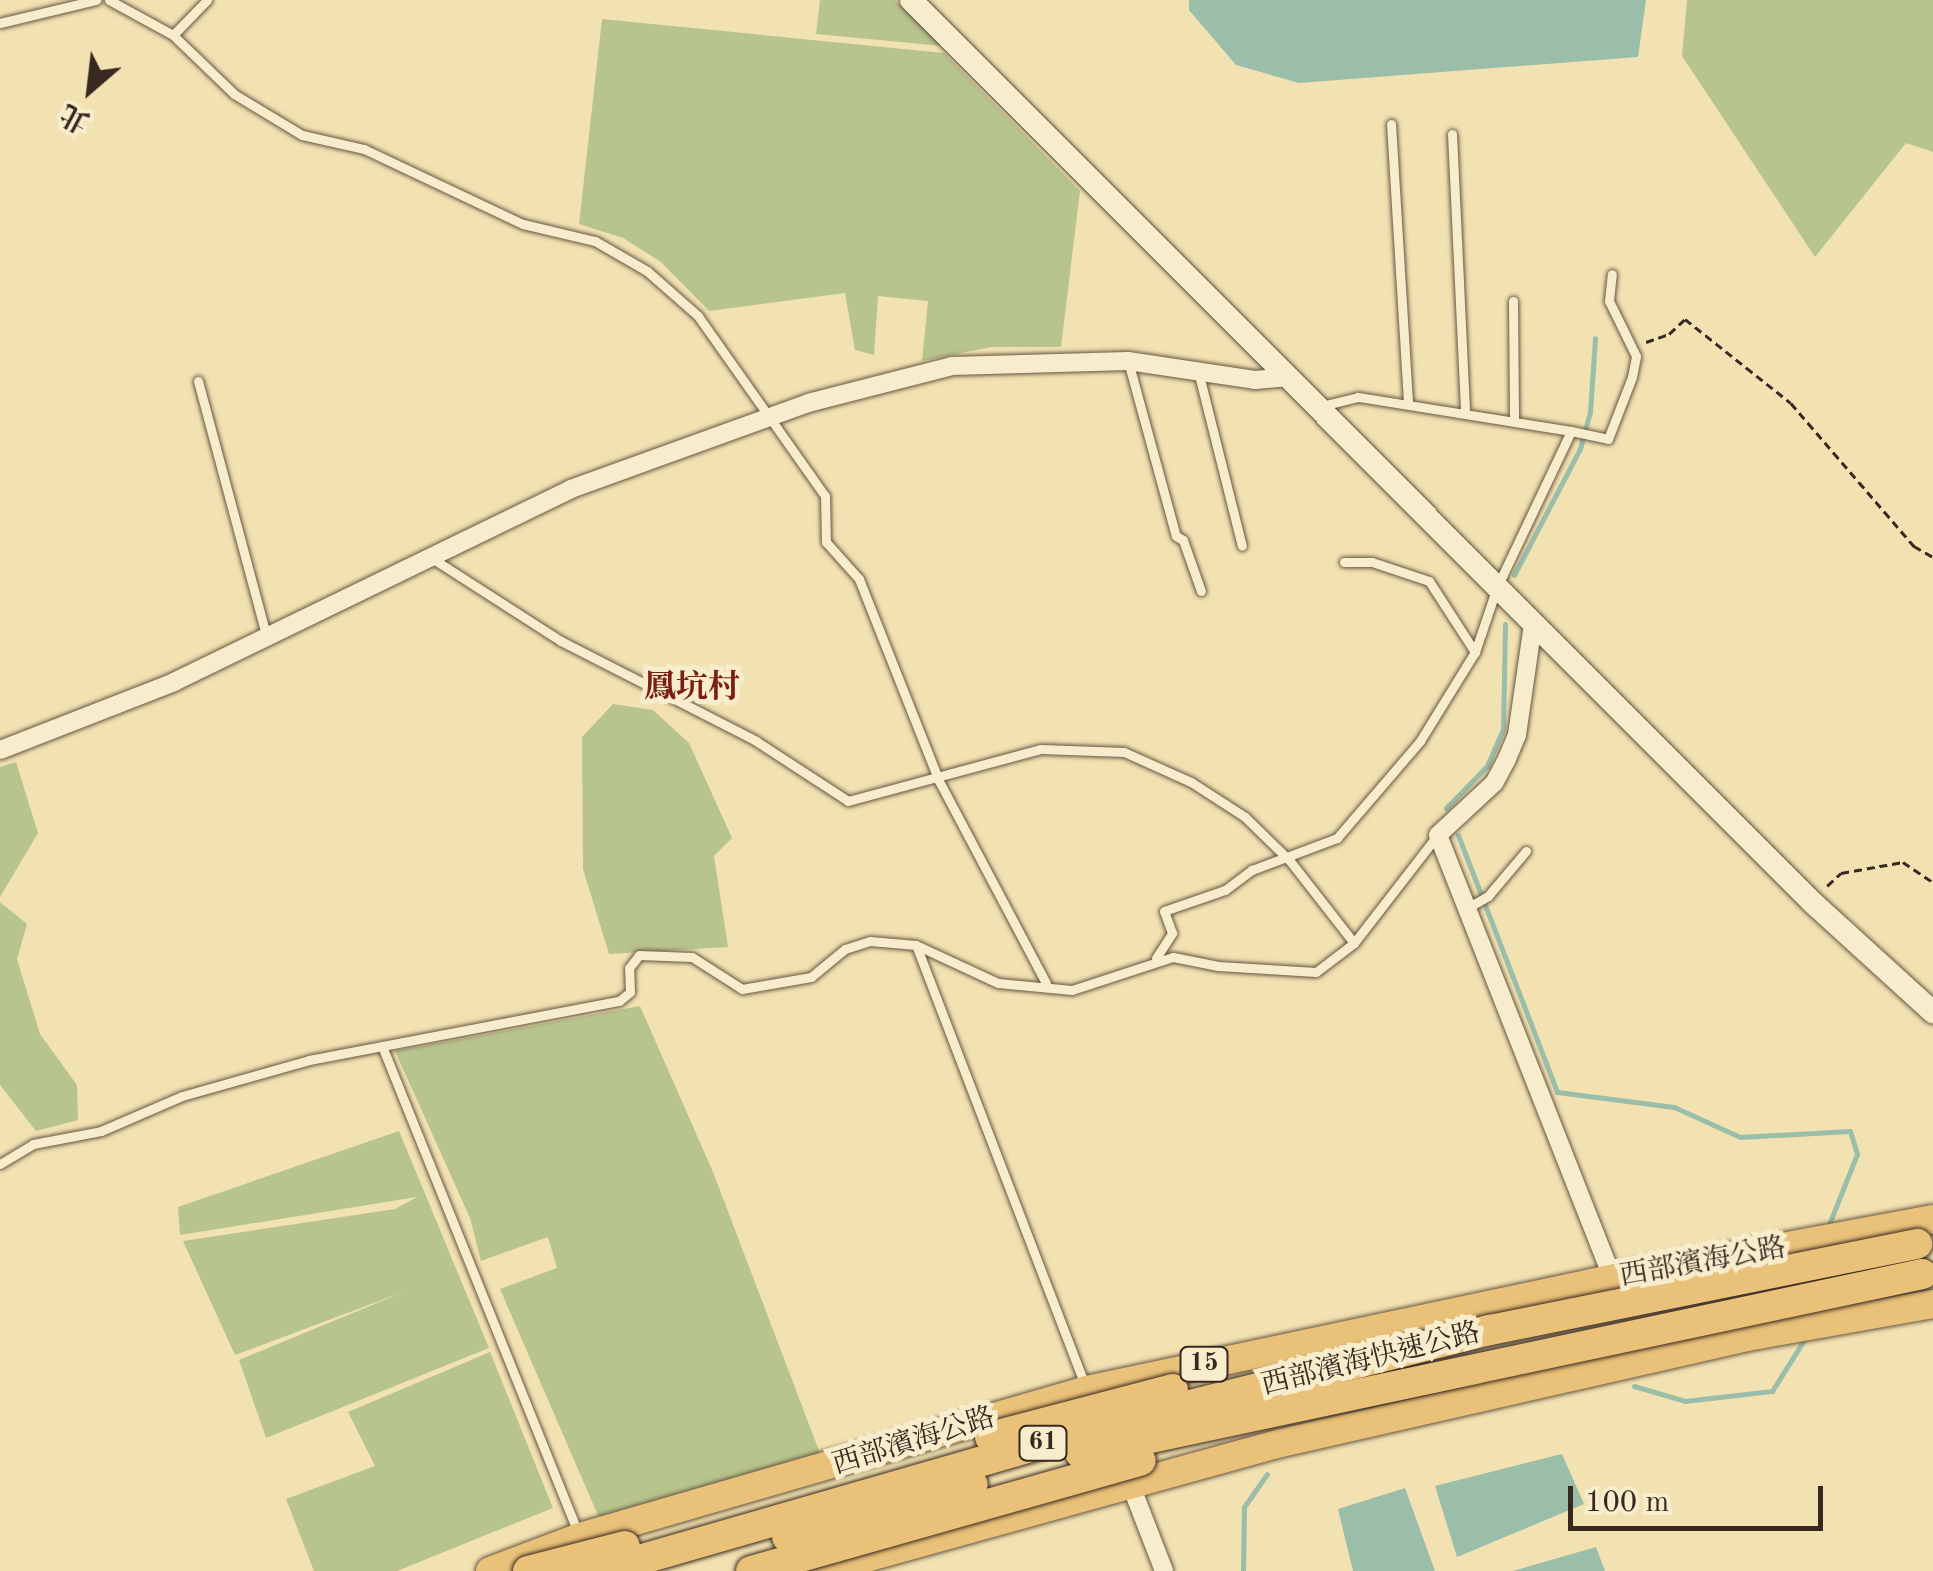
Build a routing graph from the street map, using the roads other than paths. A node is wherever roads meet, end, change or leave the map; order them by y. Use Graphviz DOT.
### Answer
graph roads {
  1 [pos="96,0"];
  2 [pos="109,0"];
  3 [pos="207,0"];
  4 [pos="912,0"];
  5 [pos="0,22"];
  6 [pos="173,35"];
  7 [pos="1391,124"];
  8 [pos="1452,134"];
  9 [pos="1612,274"];
  10 [pos="1512,301"];
  11 [pos="1128,361"];
  12 [pos="1198,371"];
  13 [pos="1287,377"];
  14 [pos="198,381"];
  15 [pos="1408,403"];
  16 [pos="1318,407"];
  17 [pos="1465,410"];
  18 [pos="1514,419"];
  19 [pos="767,420"];
  20 [pos="1571,431"];
  21 [pos="1242,546"];
  22 [pos="428,555"];
  23 [pos="1344,562"];
  24 [pos="1497,587"];
  25 [pos="1201,591"];
  26 [pos="1533,624"];
  27 [pos="266,634"];
  28 [pos="1475,652"];
  29 [pos="0,750"];
  30 [pos="939,781"];
  31 [pos="1438,835"];
  32 [pos="1526,851"];
  33 [pos="1285,856"];
  34 [pos="1469,907"];
  35 [pos="1354,943"];
  36 [pos="916,945"];
  37 [pos="1156,958"];
  38 [pos="1046,984"];
  39 [pos="1933,1012"];
  40 [pos="382,1046"];
  41 [pos="0,1164"];
  42 [pos="1924,1246"];
  43 [pos="1722,1262"];
  44 [pos="1615,1278"];
  45 [pos="1933,1304"];
  46 [pos="1490,1330"];
  47 [pos="1747,1337"];
  48 [pos="1551,1356"];
  49 [pos="1617,1370"];
  50 [pos="1087,1390"];
  51 [pos="1130,1481"];
  52 [pos="580,1537"];
  53 [pos="490,1571"];
  54 [pos="528,1571"];
  55 [pos="600,1571"];
  56 [pos="663,1571"];
  57 [pos="751,1571"];
  58 [pos="819,1571"];
  59 [pos="1164,1571"];
  1 -- 5 [label="lane"];
  2 -- 6 [label="lane"];
  3 -- 6 [label="lane"];
  4 -- 13 [label="street"];
  6 -- 19 [label="lane"];
  7 -- 15 [label="lane"];
  8 -- 17 [label="lane"];
  9 -- 20 [label="lane"];
  10 -- 18 [label="lane"];
  11 -- 12 [label="street"];
  11 -- 19 [label="street"];
  11 -- 25 [label="lane"];
  12 -- 13 [label="street"];
  12 -- 21 [label="lane"];
  13 -- 16 [label="street"];
  14 -- 27 [label="lane"];
  15 -- 16 [label="lane"];
  15 -- 17 [label="lane"];
  16 -- 24 [label="street"];
  17 -- 18 [label="lane"];
  18 -- 20 [label="lane"];
  19 -- 22 [label="street"];
  19 -- 30 [label="lane"];
  20 -- 24 [label="lane"];
  22 -- 27 [label="street"];
  22 -- 30 [label="lane"];
  23 -- 28 [label="lane"];
  24 -- 26 [label="street"];
  24 -- 28 [label="lane"];
  26 -- 31 [label="street"];
  26 -- 39 [label="street"];
  27 -- 29 [label="street"];
  28 -- 33 [label="lane"];
  30 -- 33 [label="lane"];
  30 -- 38 [label="lane"];
  31 -- 34 [label="street"];
  31 -- 35 [label="lane"];
  32 -- 34 [label="lane"];
  33 -- 35 [label="lane"];
  33 -- 37 [label="lane"];
  34 -- 44 [label="street"];
  35 -- 37 [label="lane"];
  36 -- 38 [label="lane"];
  36 -- 40 [label="lane"];
  36 -- 50 [label="lane"];
  37 -- 38 [label="lane"];
  40 -- 41 [label="lane"];
  40 -- 52 [label="lane"];
  42 -- 43 [label="main road, 西部濱海公路 / 15"];
  42 -- 46 [label="highway, 西部濱海快速公路 / 61, bridge"];
  42 -- 48 [label="highway, 西部濱海快速公路 / 61, bridge"];
  43 -- 44 [label="main road, 西部濱海公路 / 15"];
  43 -- 47 [label="main road"];
  44 -- 49 [label="street"];
  44 -- 50 [label="main road, 西部濱海公路 / 15"];
  45 -- 47 [label="main road"];
  46 -- 54 [label="highway, bridge"];
  46 -- 55 [label="highway, 西部濱海快速公路 / 61, bridge"];
  47 -- 49 [label="main road"];
  48 -- 56 [label="highway, 西部濱海快速公路 / 61, bridge"];
  48 -- 57 [label="highway, bridge"];
  49 -- 51 [label="main road"];
  50 -- 51 [label="street"];
  50 -- 52 [label="main road, 西部濱海公路 / 15"];
  51 -- 58 [label="main road"];
  51 -- 59 [label="street"];
  52 -- 53 [label="main road, 西部濱海公路 / 15"];
}
